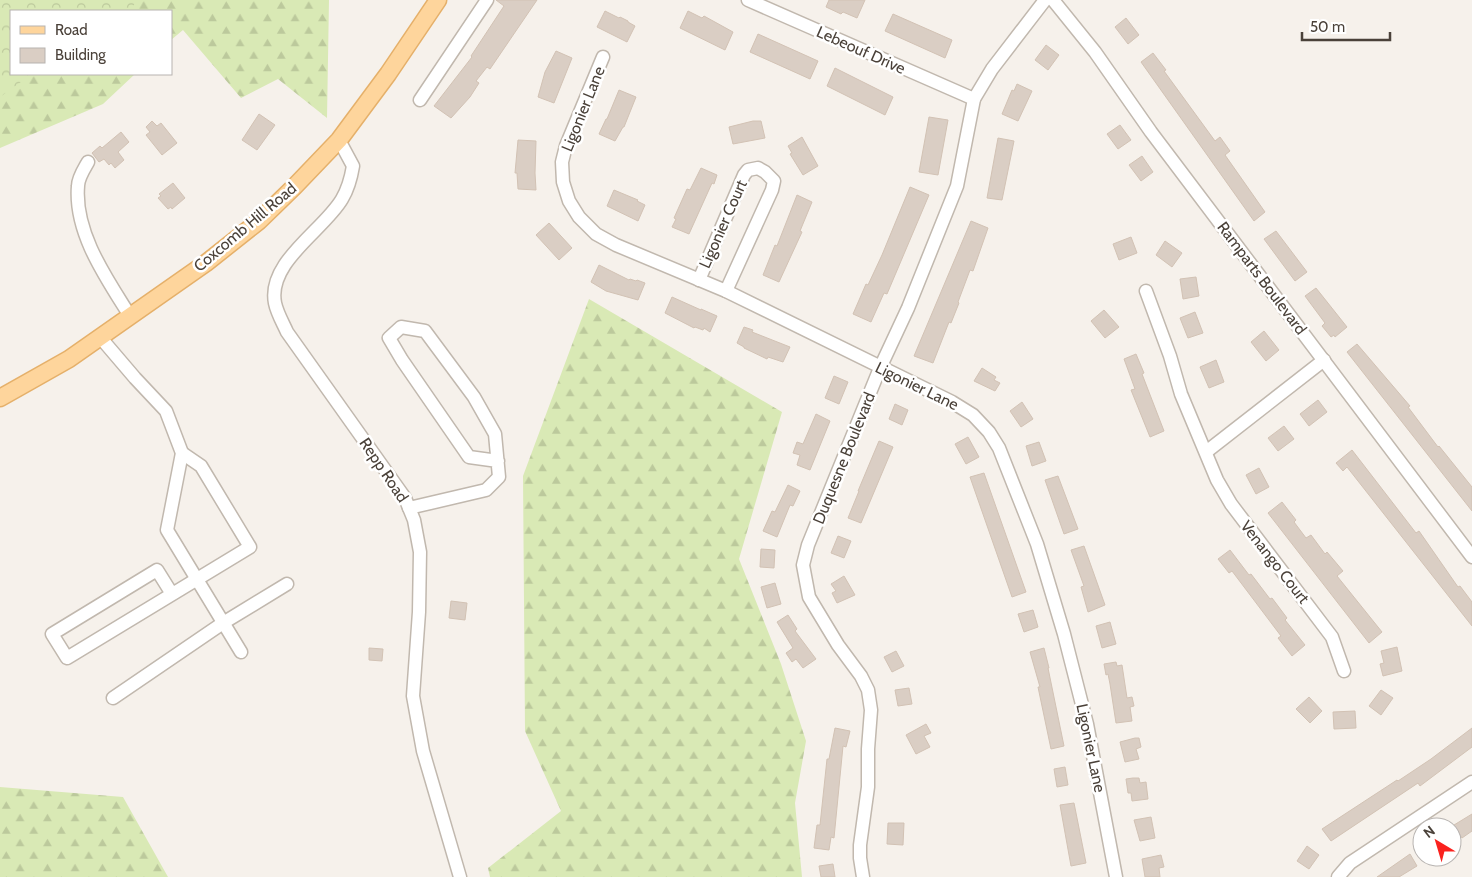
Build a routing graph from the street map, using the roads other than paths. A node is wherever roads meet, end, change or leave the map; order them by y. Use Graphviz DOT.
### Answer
graph roads {
  1 [pos="438,0"];
  2 [pos="487,0"];
  3 [pos="748,0"];
  4 [pos="1045,0"];
  5 [pos="1053,0"];
  6 [pos="603,57"];
  7 [pos="974,99"];
  8 [pos="420,100"];
  9 [pos="339,140"];
  10 [pos="88,162"];
  11 [pos="699,280"];
  12 [pos="726,291"];
  13 [pos="1146,291"];
  14 [pos="130,316"];
  15 [pos="100,337"];
  16 [pos="1324,360"];
  17 [pos="880,368"];
  18 [pos="0,398"];
  19 [pos="1206,452"];
  20 [pos="182,453"];
  21 [pos="498,461"];
  22 [pos="409,508"];
  23 [pos="1472,557"];
  24 [pos="196,579"];
  25 [pos="287,584"];
  26 [pos="172,594"];
  27 [pos="223,623"];
  28 [pos="241,652"];
  29 [pos="1344,671"];
  30 [pos="113,698"];
  31 [pos="1472,782"];
  32 [pos="460,877"];
  33 [pos="863,877"];
  34 [pos="1116,877"];
  35 [pos="1338,877"];
  1 -- 9 [label="main road, Coxcomb Hill Road"];
  2 -- 8 [label="street"];
  3 -- 7 [label="street, Lebeouf Drive"];
  4 -- 7 [label="street, Duquesne Boulevard"];
  5 -- 16 [label="street, Ramparts Boulevard"];
  6 -- 11 [label="street, Ligonier Lane"];
  7 -- 17 [label="street, Duquesne Boulevard"];
  9 -- 14 [label="main road, Coxcomb Hill Road"];
  9 -- 22 [label="street, Repp Road"];
  10 -- 14 [label="street"];
  11 -- 12 [label="street, Ligonier Lane"];
  11 -- 12 [label="street, Ligonier Court"];
  12 -- 17 [label="street, Ligonier Lane"];
  13 -- 19 [label="street, Venango Court"];
  14 -- 15 [label="main road, Coxcomb Hill Road"];
  15 -- 18 [label="main road, Coxcomb Hill Road"];
  15 -- 20 [label="street"];
  16 -- 19 [label="street"];
  16 -- 23 [label="street, Ramparts Boulevard"];
  17 -- 33 [label="street, Duquesne Boulevard"];
  17 -- 34 [label="street, Ligonier Lane"];
  19 -- 29 [label="street, Venango Court"];
  20 -- 24 [label="street"];
  20 -- 24 [label="street"];
  21 -- 21 [label="street"];
  21 -- 22 [label="street"];
  22 -- 32 [label="street, Repp Road"];
  24 -- 26 [label="street"];
  24 -- 27 [label="street"];
  25 -- 27 [label="street"];
  26 -- 26 [label="street"];
  27 -- 28 [label="street"];
  27 -- 30 [label="street"];
  31 -- 35 [label="street"];
}
